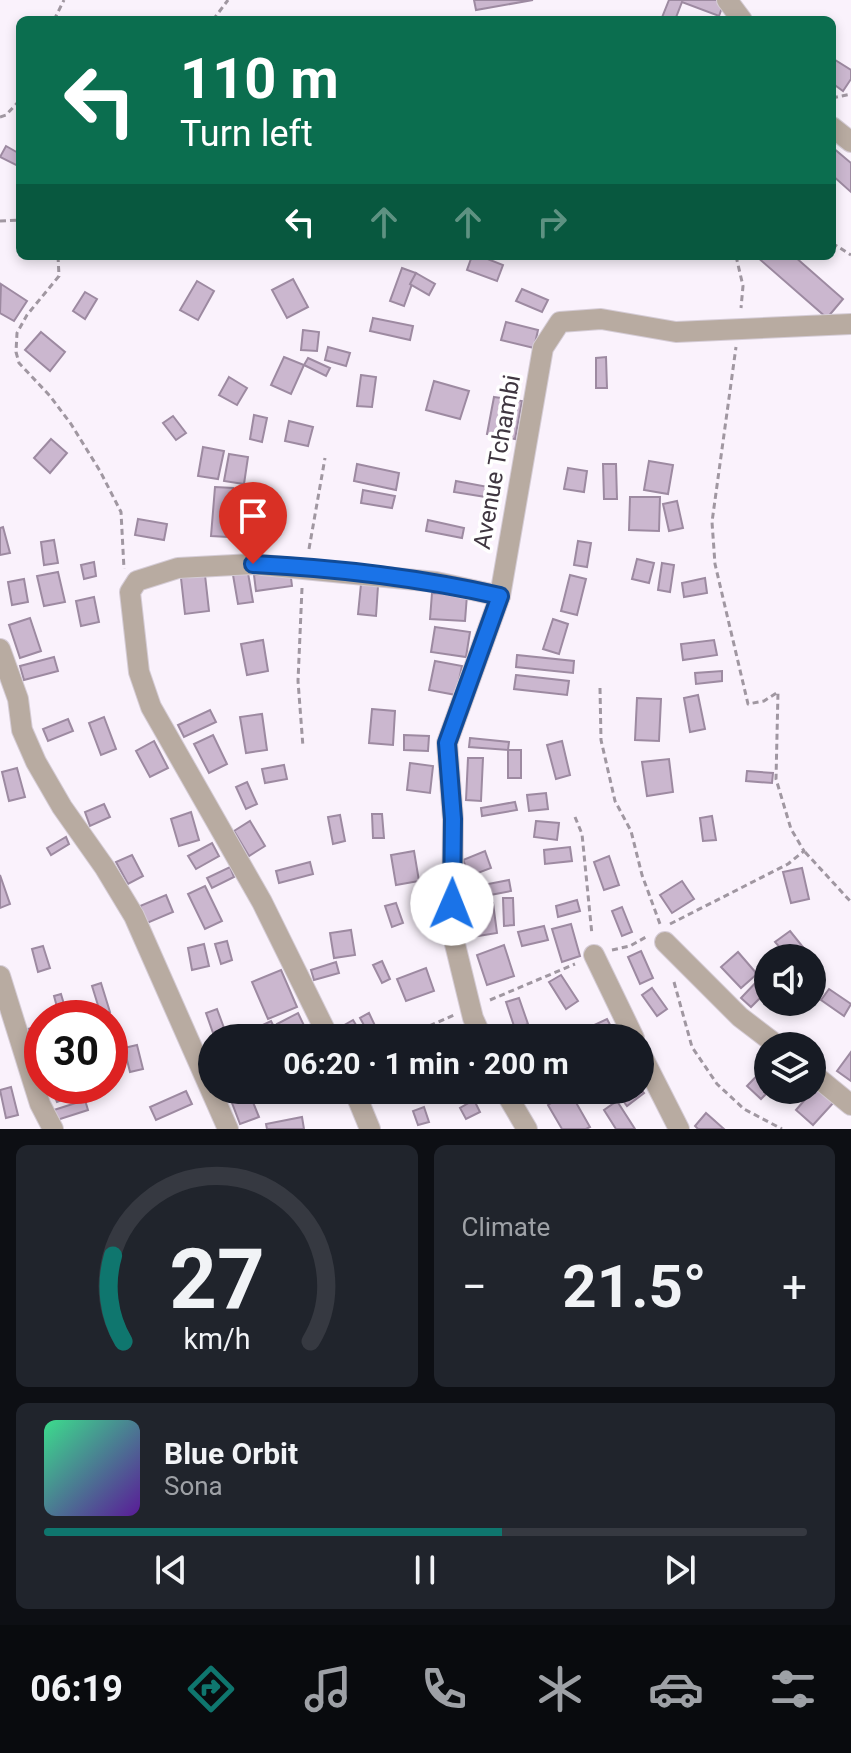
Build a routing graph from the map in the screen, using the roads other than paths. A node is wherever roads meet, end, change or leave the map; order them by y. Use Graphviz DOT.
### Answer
graph roads {
  1 [pos="851,324"];
  2 [pos="500,596"];
  3 [pos="0,649"];
  4 [pos="659,934"];
  5 [pos="594,955"];
  6 [pos="0,976"];
  7 [pos="322,1024"];
  8 [pos="476,1024"];
  9 [pos="627,1024"];
  10 [pos="760,1032"];
  11 [pos="654,1080"];
  12 [pos="826,1084"];
  13 [pos="360,1104"];
  14 [pos="512,1104"];
  15 [pos="851,1105"];
  16 [pos="53,1129"];
  17 [pos="228,1129"];
  18 [pos="370,1129"];
  19 [pos="527,1129"];
  20 [pos="679,1129"];
  1 -- 2 [label="street, Avenue Tchambi"];
  2 -- 7 [label="street"];
  2 -- 8 [label="street, Avenue Tchambi"];
  3 -- 17 [label="street"];
  4 -- 10 [label="street"];
  5 -- 9 [label="street"];
  6 -- 16 [label="street"];
  11 -- 20 [label="street"];
  12 -- 15 [label="street"];
  13 -- 18 [label="street"];
  14 -- 19 [label="street"];
}
